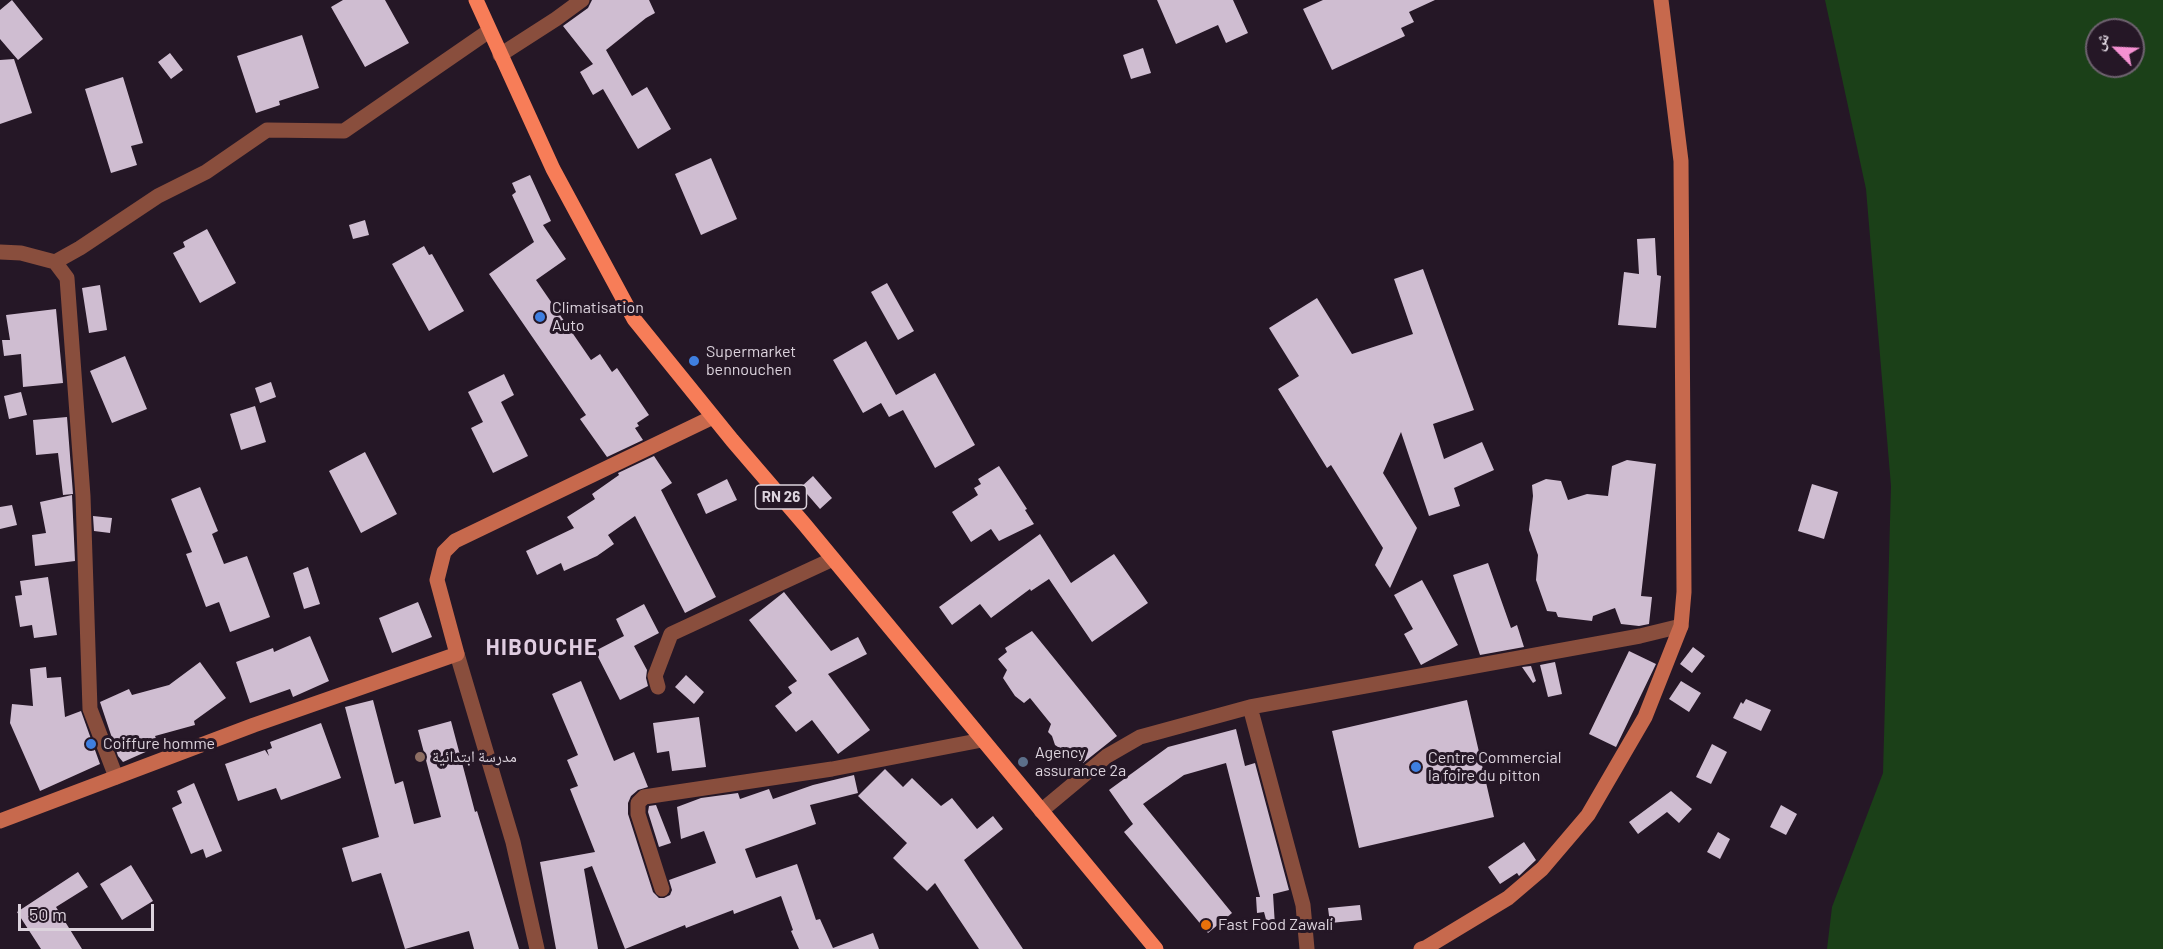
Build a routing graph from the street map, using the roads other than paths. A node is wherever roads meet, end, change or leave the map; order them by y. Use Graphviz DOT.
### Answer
graph roads {
  1 [pos="476,0"];
  2 [pos="582,0"];
  3 [pos="1661,0"];
  4 [pos="489,31"];
  5 [pos="500,54"];
  6 [pos="0,252"];
  7 [pos="55,262"];
  8 [pos="713,417"];
  9 [pos="834,559"];
  10 [pos="1681,626"];
  11 [pos="458,654"];
  12 [pos="658,687"];
  13 [pos="1250,706"];
  14 [pos="982,740"];
  15 [pos="116,777"];
  16 [pos="1041,811"];
  17 [pos="0,821"];
  18 [pos="662,889"];
  19 [pos="537,949"];
  20 [pos="1156,949"];
  21 [pos="1307,949"];
  22 [pos="1420,949"];
  1 -- 4 [label="main road, RN 26"];
  2 -- 5 [label="street"];
  3 -- 10 [label="street"];
  4 -- 5 [label="main road, RN 26"];
  4 -- 7 [label="street"];
  5 -- 8 [label="main road, RN 26"];
  6 -- 7 [label="street"];
  7 -- 15 [label="street"];
  8 -- 9 [label="main road, RN 26"];
  8 -- 11 [label="street"];
  9 -- 12 [label="street"];
  9 -- 14 [label="main road, RN 26"];
  10 -- 13 [label="street"];
  10 -- 22 [label="street"];
  11 -- 15 [label="street"];
  11 -- 19 [label="street"];
  13 -- 16 [label="street"];
  13 -- 21 [label="street"];
  14 -- 16 [label="main road, RN 26"];
  14 -- 18 [label="street"];
  15 -- 17 [label="street"];
  16 -- 20 [label="main road, RN 26"];
}
